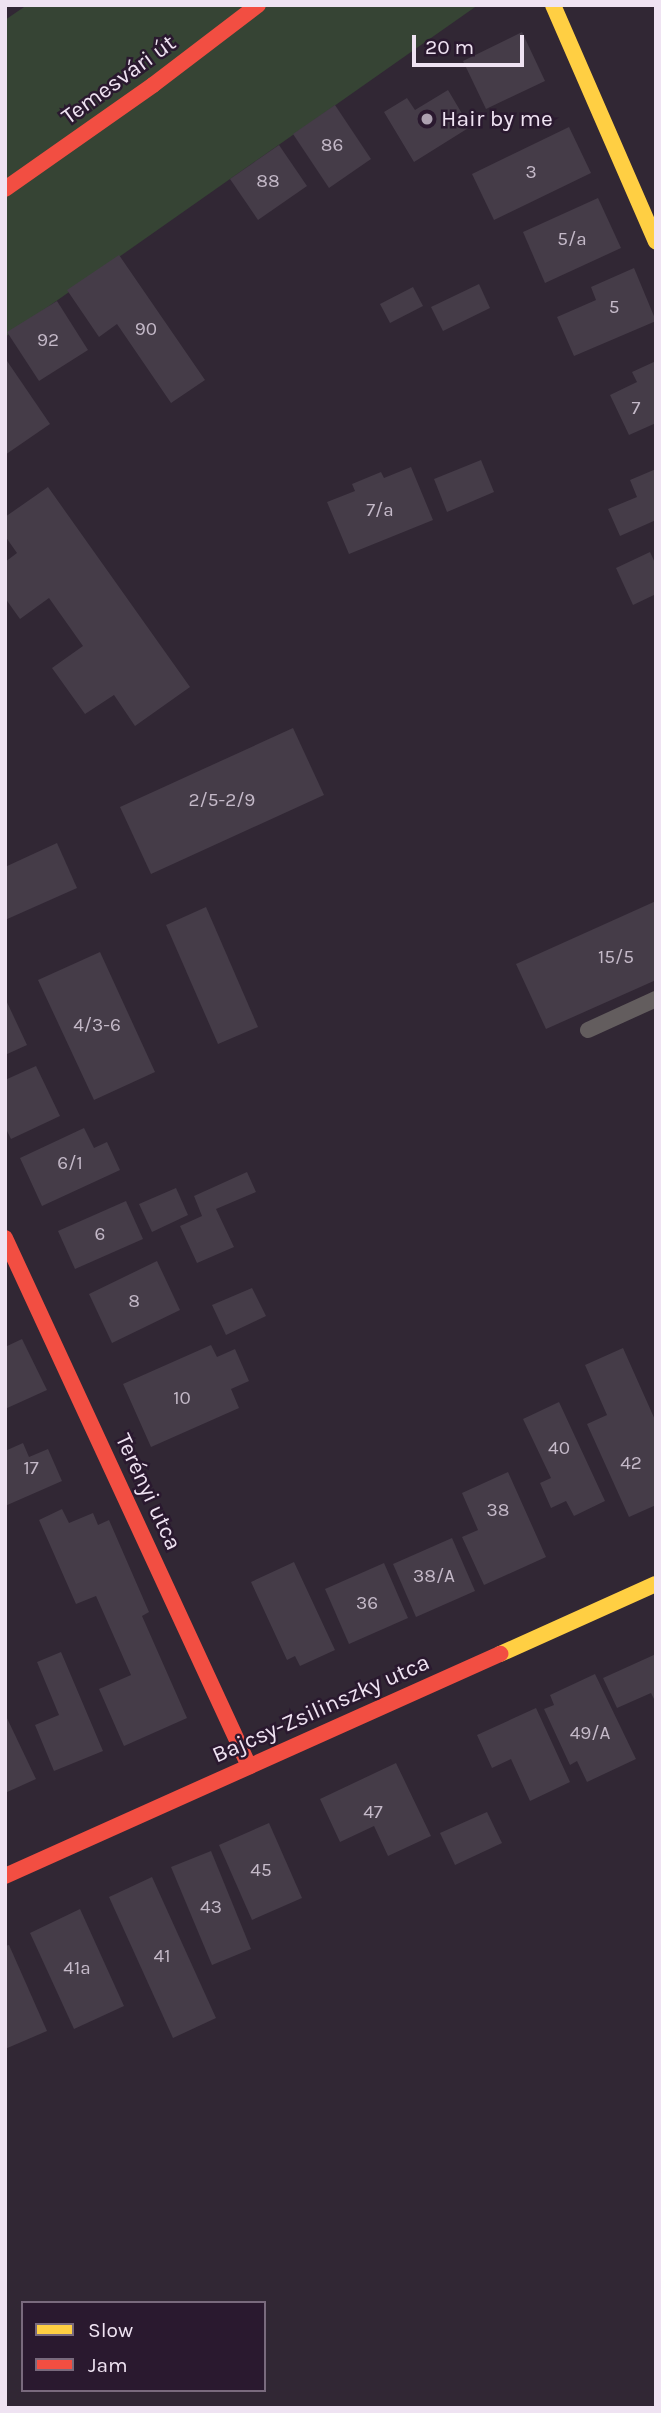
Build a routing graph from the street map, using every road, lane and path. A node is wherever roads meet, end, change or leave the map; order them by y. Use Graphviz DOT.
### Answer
graph roads {
  1 [pos="258,5"];
  2 [pos="552,5"];
  3 [pos="5,189"];
  4 [pos="656,242"];
  5 [pos="656,999"];
  6 [pos="588,1030"];
  7 [pos="5,1238"];
  8 [pos="656,1584"];
  9 [pos="249,1766"];
  10 [pos="5,1876"];
  1 -- 3 [label="street, Temesvári út"];
  2 -- 4 [label="street"];
  5 -- 6 [label="lane"];
  7 -- 9 [label="street, Terényi utca"];
  8 -- 9 [label="street, Bajcsy-Zsilinszky utca"];
  9 -- 10 [label="street, Bajcsy-Zsilinszky utca"];
}
